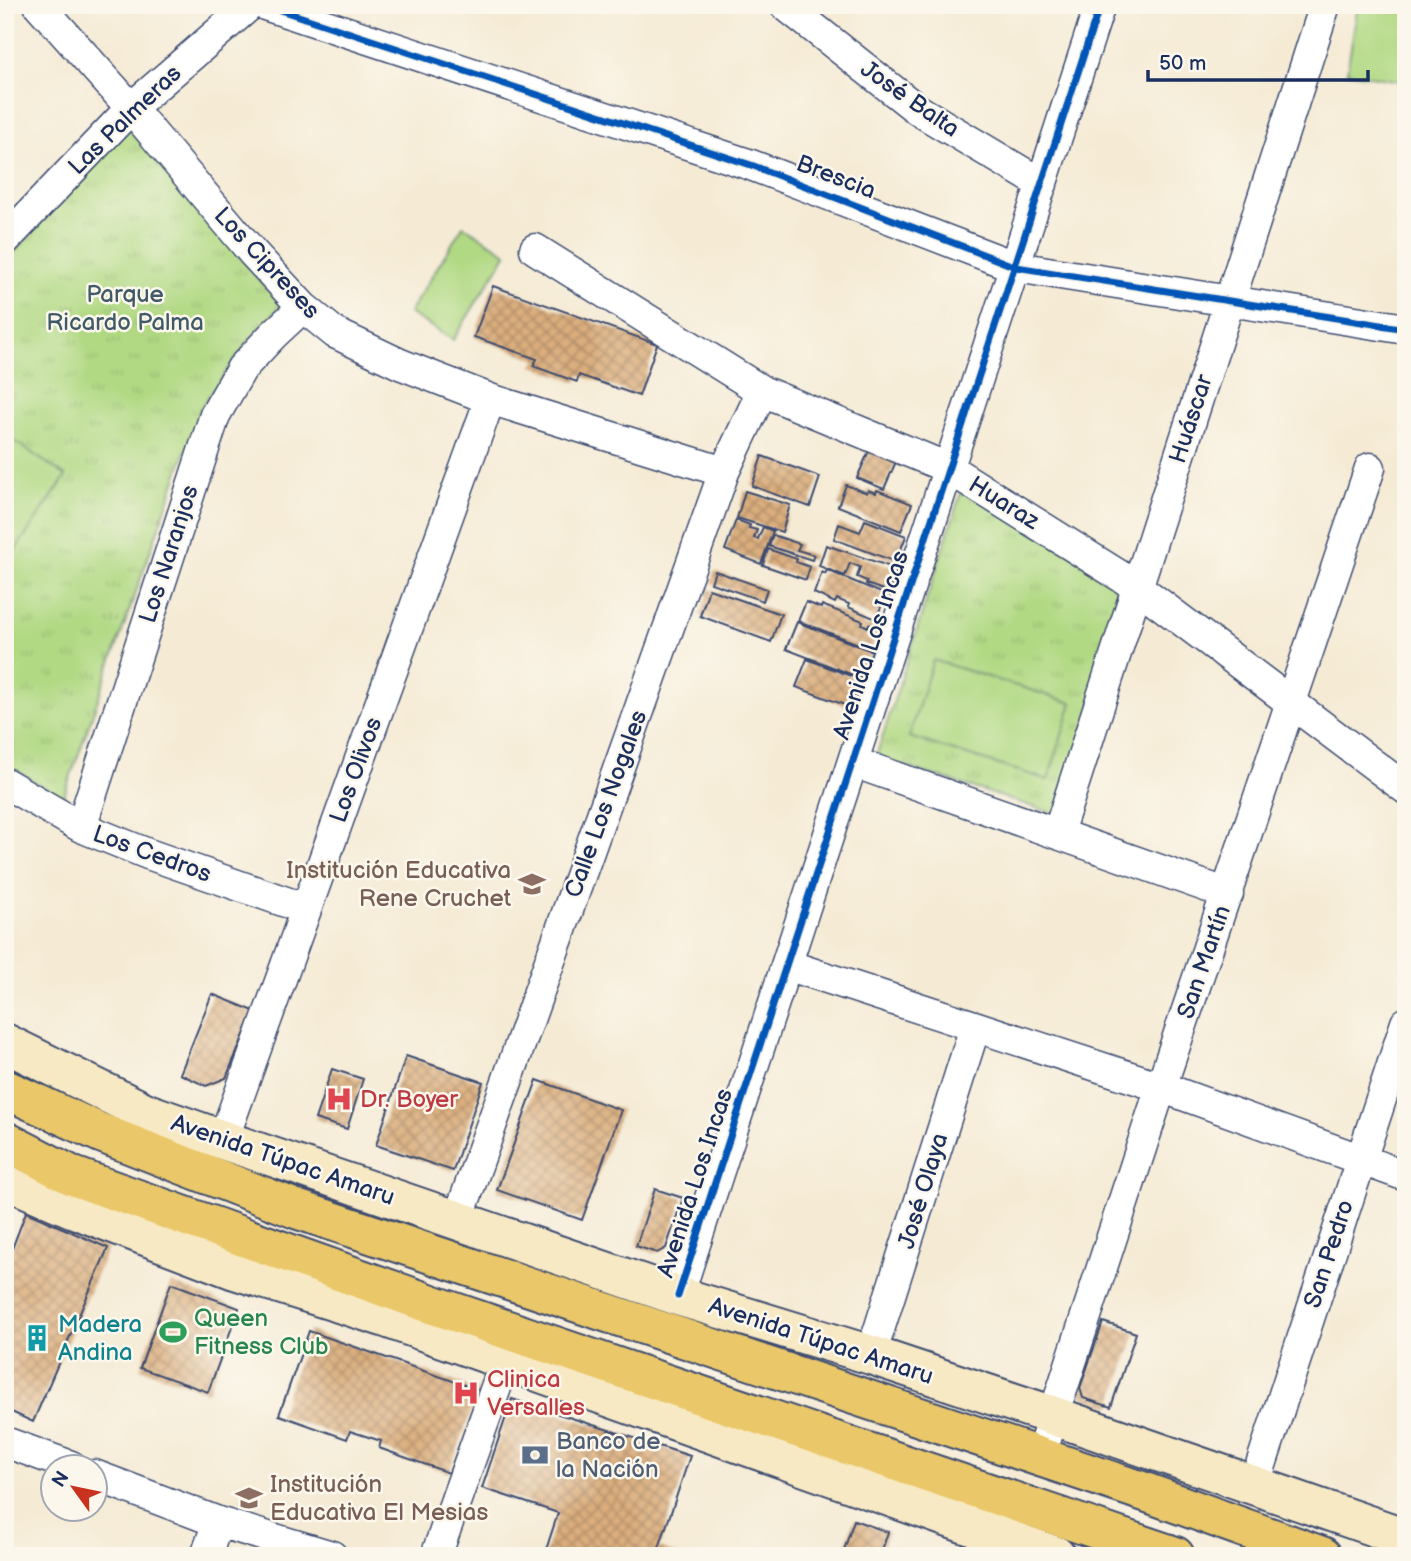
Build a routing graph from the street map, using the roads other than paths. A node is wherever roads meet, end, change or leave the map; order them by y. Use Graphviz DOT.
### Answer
graph roads {
  1 [pos="39,5"];
  2 [pos="250,5"];
  3 [pos="265,5"];
  4 [pos="785,5"];
  5 [pos="1100,5"];
  6 [pos="1325,5"];
  7 [pos="131,108"];
  8 [pos="1042,184"];
  9 [pos="5,240"];
  10 [pos="535,249"];
  11 [pos="1016,267"];
  12 [pos="1229,303"];
  13 [pos="303,307"];
  14 [pos="1406,329"];
  15 [pos="762,391"];
  16 [pos="489,399"];
  17 [pos="948,468"];
  18 [pos="1370,468"];
  19 [pos="724,472"];
  20 [pos="1136,586"];
  21 [pos="1292,703"];
  22 [pos="853,762"];
  23 [pos="5,783"];
  24 [pos="1406,789"];
  25 [pos="80,827"];
  26 [pos="1058,834"];
  27 [pos="1227,894"];
  28 [pos="306,909"];
  29 [pos="787,965"];
  30 [pos="1406,1023"];
  31 [pos="975,1027"];
  32 [pos="5,1043"];
  33 [pos="1161,1087"];
  34 [pos="5,1089"];
  35 [pos="223,1140"];
  36 [pos="5,1141"];
  37 [pos="1359,1160"];
  38 [pos="1406,1176"];
  39 [pos="5,1179"];
  40 [pos="458,1219"];
  41 [pos="678,1296"];
  42 [pos="871,1355"];
  43 [pos="505,1362"];
  44 [pos="1054,1416"];
  45 [pos="6,1443"];
  46 [pos="38,1454"];
  47 [pos="1040,1457"];
  48 [pos="108,1480"];
  49 [pos="1254,1486"];
  50 [pos="218,1522"];
  51 [pos="1406,1538"];
  52 [pos="206,1556"];
  53 [pos="332,1556"];
  54 [pos="436,1556"];
  55 [pos="1056,1556"];
  56 [pos="1175,1556"];
  57 [pos="1322,1556"];
  1 -- 7 [label="street, Los Cipreses"];
  2 -- 7 [label="street, Las Palmeras"];
  3 -- 11 [label="street, Brescia"];
  4 -- 8 [label="street, José Balta"];
  5 -- 8 [label="street, Avenida Los Incas"];
  6 -- 12 [label="street, Huáscar"];
  7 -- 9 [label="street, Las Palmeras"];
  7 -- 13 [label="street, Los Cipreses"];
  8 -- 11 [label="street, Avenida Los Incas"];
  10 -- 15 [label="street, Huaraz"];
  11 -- 12 [label="street, Brescia"];
  11 -- 17 [label="street, Avenida Los Incas"];
  12 -- 14 [label="street, Brescia"];
  12 -- 20 [label="street, Huáscar"];
  13 -- 16 [label="street, Los Cipreses"];
  13 -- 25 [label="street, Los Naranjos"];
  15 -- 17 [label="street, Huaraz"];
  15 -- 19 [label="street, Calle Los Nogales"];
  16 -- 19 [label="street, Los Cipreses"];
  16 -- 28 [label="street, Los Olivos"];
  17 -- 20 [label="street, Huaraz"];
  17 -- 22 [label="street, Avenida Los Incas"];
  18 -- 21 [label="street, San Martín"];
  19 -- 40 [label="street, Calle Los Nogales"];
  20 -- 21 [label="street, Huaraz"];
  20 -- 26 [label="street, Huáscar"];
  21 -- 24 [label="street, Huaraz"];
  21 -- 27 [label="street, San Martín"];
  22 -- 26 [label="street"];
  22 -- 29 [label="street, Avenida Los Incas"];
  23 -- 25 [label="street, Los Cedros"];
  25 -- 28 [label="street, Los Cedros"];
  26 -- 27 [label="street"];
  27 -- 33 [label="street, San Martín"];
  28 -- 35 [label="street, Los Olivos"];
  29 -- 31 [label="street"];
  29 -- 41 [label="street, Avenida Los Incas"];
  30 -- 37 [label="street, San Pedro"];
  31 -- 33 [label="street"];
  31 -- 42 [label="street, José Olaya"];
  32 -- 35 [label="main road, Avenida Túpac Amaru"];
  33 -- 37 [label="street"];
  33 -- 44 [label="street, San Martín"];
  34 -- 47 [label="highway, Avenida Túpac Amaru"];
  35 -- 40 [label="main road, Avenida Túpac Amaru"];
  36 -- 56 [label="highway"];
  37 -- 38 [label="street"];
  37 -- 49 [label="street, San Pedro"];
  39 -- 43 [label="main road"];
  40 -- 41 [label="main road, Avenida Túpac Amaru"];
  41 -- 42 [label="main road, Avenida Túpac Amaru"];
  42 -- 44 [label="main road, Avenida Túpac Amaru"];
  43 -- 54 [label="street"];
  43 -- 55 [label="main road"];
  44 -- 47 [label="street, San Martín"];
  44 -- 49 [label="main road, Avenida Túpac Amaru"];
  45 -- 46 [label="street"];
  47 -- 57 [label="highway, Avenida Túpac Amaru"];
  48 -- 50 [label="street"];
  49 -- 51 [label="main road, Avenida Túpac Amaru"];
  50 -- 52 [label="street"];
  50 -- 53 [label="street"];
}
